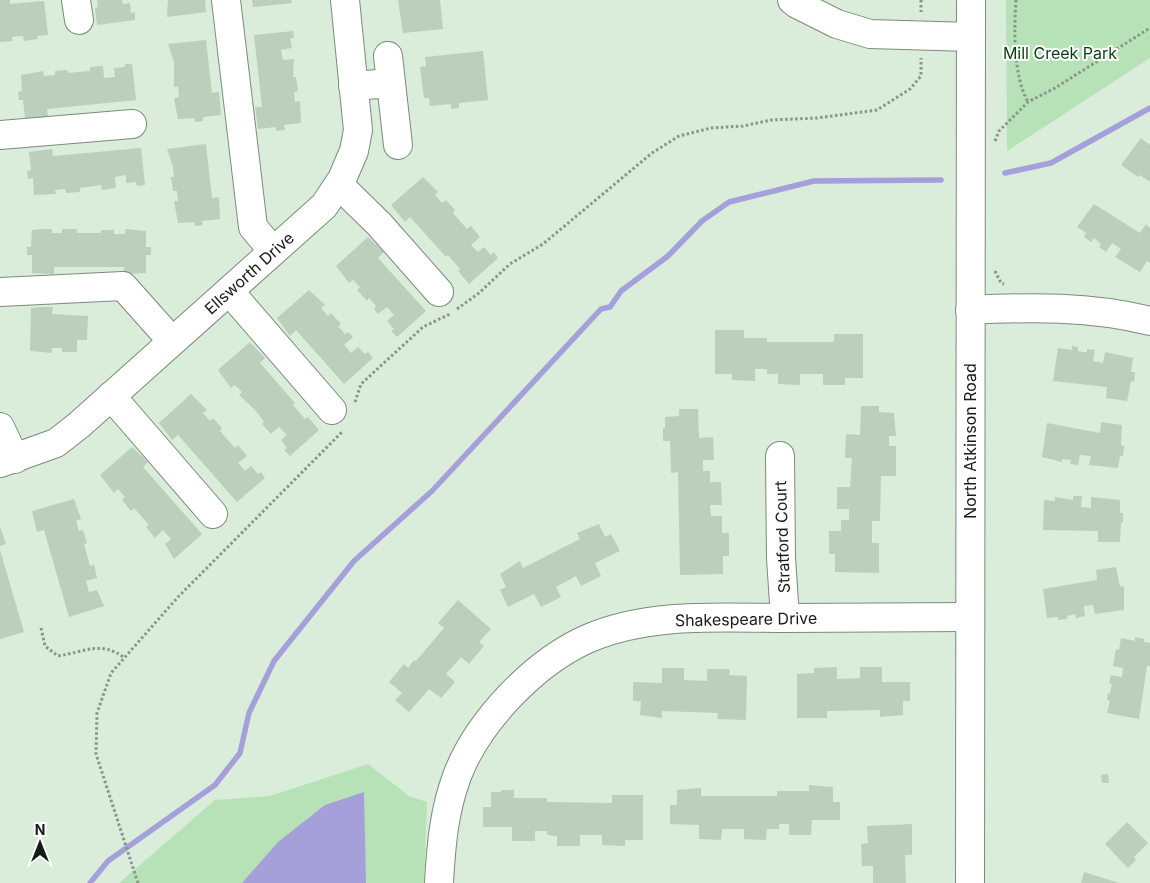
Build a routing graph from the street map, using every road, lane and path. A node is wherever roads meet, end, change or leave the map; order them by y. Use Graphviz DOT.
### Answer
graph roads {
  1 [pos="226,0"];
  2 [pos="345,0"];
  3 [pos="792,0"];
  4 [pos="921,0"];
  5 [pos="972,0"];
  6 [pos="1016,0"];
  7 [pos="1150,28"];
  8 [pos="921,36"];
  9 [pos="971,37"];
  10 [pos="388,56"];
  11 [pos="391,83"];
  12 [pos="353,86"];
  13 [pos="1028,102"];
  14 [pos="132,124"];
  15 [pos="0,135"];
  16 [pos="994,144"];
  17 [pos="398,145"];
  18 [pos="339,185"];
  19 [pos="273,251"];
  20 [pos="995,262"];
  21 [pos="1009,284"];
  22 [pos="229,291"];
  23 [pos="0,292"];
  24 [pos="439,292"];
  25 [pos="970,310"];
  26 [pos="1150,321"];
  27 [pos="172,342"];
  28 [pos="111,396"];
  29 [pos="343,417"];
  30 [pos="0,427"];
  31 [pos="780,456"];
  32 [pos="8,461"];
  33 [pos="213,514"];
  34 [pos="969,617"];
  35 [pos="785,618"];
  36 [pos="41,628"];
  37 [pos="125,658"];
  38 [pos="138,883"];
  39 [pos="439,883"];
  40 [pos="970,883"];
  1 -- 19 [label="street"];
  2 -- 12 [label="street, Ellsworth Drive"];
  3 -- 8 [label="street"];
  4 -- 8 [label="path"];
  5 -- 9 [label="street, North Atkinson Road"];
  6 -- 13 [label="path"];
  7 -- 13 [label="path"];
  8 -- 9 [label="street"];
  8 -- 29 [label="path"];
  9 -- 25 [label="street, North Atkinson Road"];
  10 -- 11 [label="street"];
  11 -- 12 [label="street"];
  11 -- 17 [label="street"];
  12 -- 18 [label="street, Ellsworth Drive"];
  13 -- 16 [label="path"];
  14 -- 15 [label="street"];
  18 -- 19 [label="street, Ellsworth Drive"];
  18 -- 24 [label="street"];
  19 -- 22 [label="street, Ellsworth Drive"];
  20 -- 21 [label="path"];
  22 -- 27 [label="street, Ellsworth Drive"];
  22 -- 29 [label="street"];
  23 -- 27 [label="street"];
  25 -- 26 [label="street"];
  25 -- 34 [label="street, North Atkinson Road"];
  27 -- 28 [label="street, Ellsworth Drive"];
  28 -- 32 [label="street, Ellsworth Drive"];
  28 -- 33 [label="street"];
  29 -- 37 [label="path"];
  30 -- 32 [label="street"];
  31 -- 35 [label="street, Stratford Court"];
  34 -- 35 [label="street, Shakespeare Drive"];
  34 -- 40 [label="street, North Atkinson Road"];
  35 -- 39 [label="street, Shakespeare Drive"];
  36 -- 37 [label="path"];
  37 -- 38 [label="path"];
}
